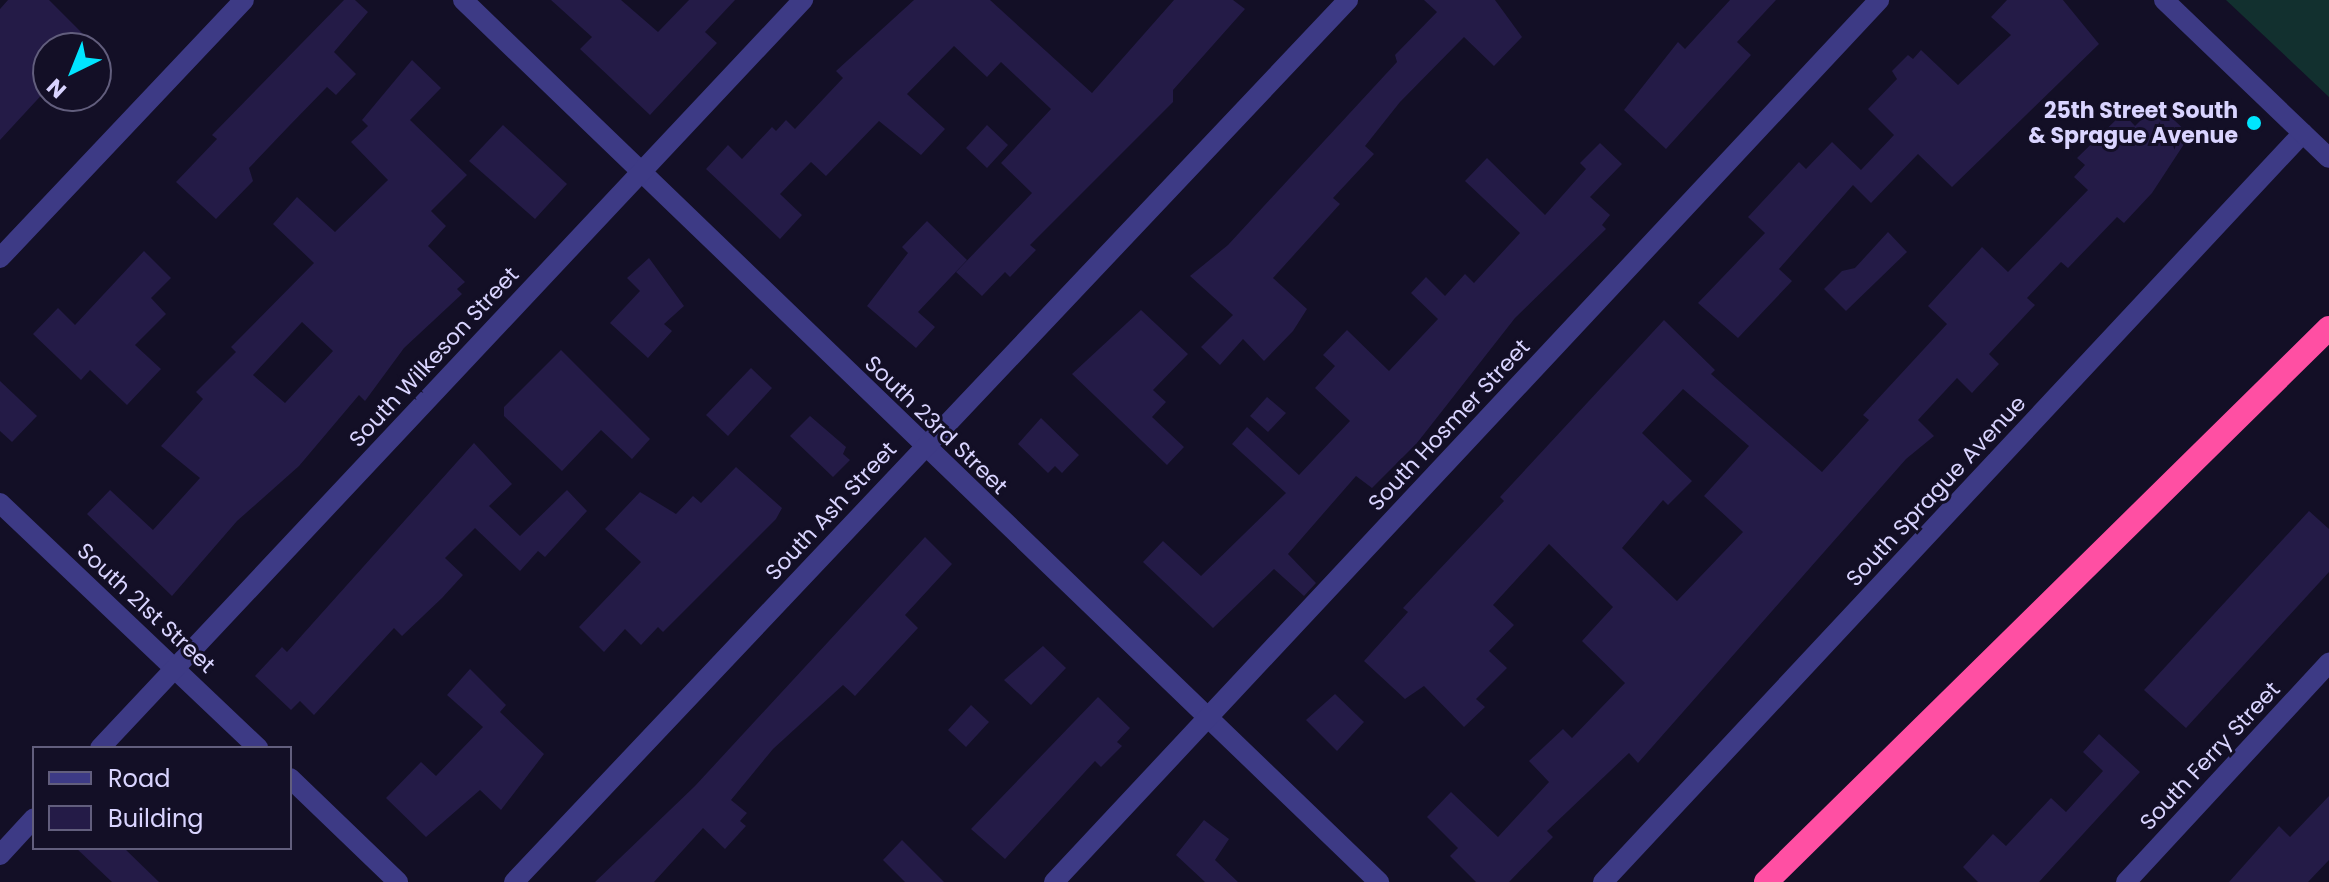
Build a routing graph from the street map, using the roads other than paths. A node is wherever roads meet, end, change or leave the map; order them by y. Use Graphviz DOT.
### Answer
graph roads {
  1 [pos="244,0"];
  2 [pos="463,0"];
  3 [pos="803,0"];
  4 [pos="1348,0"];
  5 [pos="1879,0"];
  6 [pos="2164,0"];
  7 [pos="2303,133"];
  8 [pos="2329,158"];
  9 [pos="639,175"];
  10 [pos="0,258"];
  11 [pos="2329,328"];
  12 [pos="924,447"];
  13 [pos="0,503"];
  14 [pos="2329,663"];
  15 [pos="175,668"];
  16 [pos="1208,719"];
  17 [pos="102,746"];
  18 [pos="256,746"];
  19 [pos="292,780"];
  20 [pos="32,820"];
  21 [pos="0,855"];
  22 [pos="398,882"];
  23 [pos="514,882"];
  24 [pos="1054,882"];
  25 [pos="1379,882"];
  26 [pos="1603,882"];
  27 [pos="1766,882"];
  28 [pos="2126,882"];
  1 -- 10 [label="street"];
  2 -- 9 [label="street, South 23rd Street"];
  3 -- 9 [label="street, South Wilkeson Street"];
  4 -- 12 [label="street, South Ash Street"];
  5 -- 16 [label="street, South Hosmer Street"];
  6 -- 7 [label="street"];
  7 -- 8 [label="street"];
  7 -- 26 [label="street, South Sprague Avenue"];
  9 -- 12 [label="street, South 23rd Street"];
  9 -- 15 [label="street, South Wilkeson Street"];
  11 -- 27 [label="highway"];
  12 -- 16 [label="street, South 23rd Street"];
  12 -- 23 [label="street, South Ash Street"];
  13 -- 15 [label="street, South 21st Street"];
  14 -- 28 [label="street, South Ferry Street"];
  15 -- 17 [label="street, South Wilkeson Street"];
  15 -- 18 [label="street, South 21st Street"];
  16 -- 24 [label="street, South Hosmer Street"];
  16 -- 25 [label="street, South 23rd Street"];
  19 -- 22 [label="street"];
  20 -- 21 [label="street"];
}
